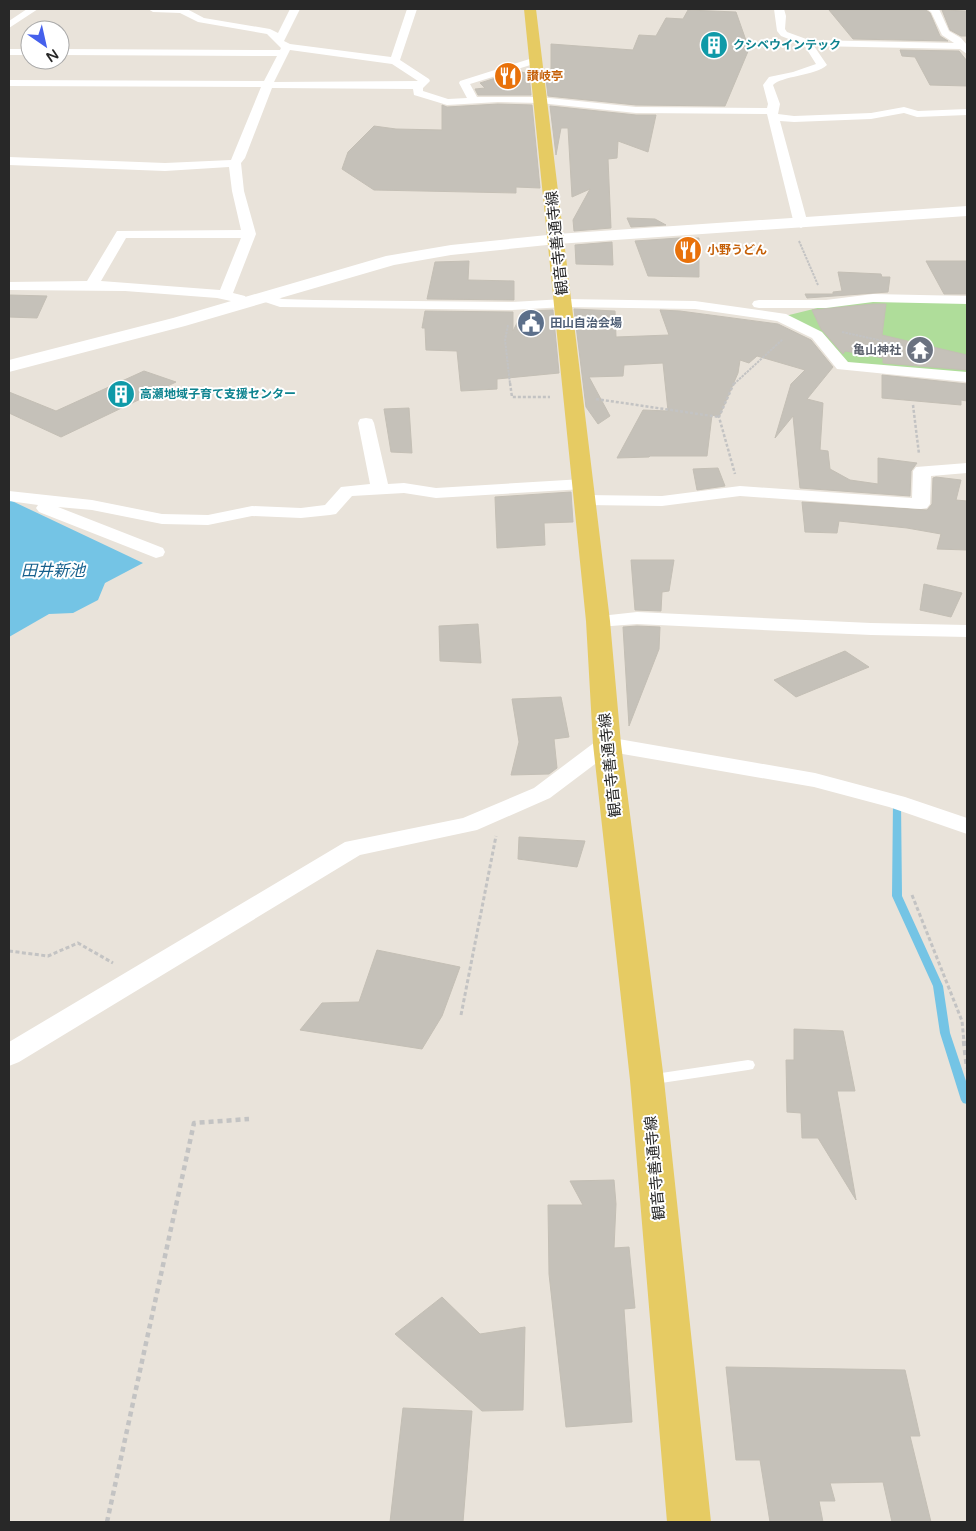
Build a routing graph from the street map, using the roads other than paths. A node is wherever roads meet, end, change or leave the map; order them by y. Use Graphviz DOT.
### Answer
graph roads {
  1 [pos="33,9"];
  2 [pos="153,9"];
  3 [pos="295,9"];
  4 [pos="412,9"];
  5 [pos="530,9"];
  6 [pos="779,9"];
  7 [pos="932,9"];
  8 [pos="9,25"];
  9 [pos="808,43"];
  10 [pos="283,46"];
  11 [pos="965,49"];
  12 [pos="70,52"];
  13 [pos="536,60"];
  14 [pos="395,61"];
  15 [pos="9,82"];
  16 [pos="268,84"];
  17 [pos="419,86"];
  18 [pos="540,100"];
  19 [pos="474,101"];
  20 [pos="967,112"];
  21 [pos="774,114"];
  22 [pos="9,161"];
  23 [pos="235,163"];
  24 [pos="967,211"];
  25 [pos="796,224"];
  26 [pos="249,234"];
  27 [pos="557,239"];
  28 [pos="92,285"];
  29 [pos="9,286"];
  30 [pos="226,293"];
  31 [pos="256,299"];
  32 [pos="967,300"];
  33 [pos="564,303"];
  34 [pos="695,306"];
  35 [pos="9,366"];
  36 [pos="967,377"];
  37 [pos="366,423"];
  38 [pos="967,468"];
  39 [pos="380,489"];
  40 [pos="584,492"];
  41 [pos="16,497"];
  42 [pos="156,552"];
  43 [pos="598,621"];
  44 [pos="967,631"];
  45 [pos="607,744"];
  46 [pos="967,826"];
  47 [pos="9,1055"];
  48 [pos="748,1065"];
  49 [pos="647,1080"];
  50 [pos="689,1522"];
  1 -- 8 [label="street"];
  2 -- 10 [label="street"];
  3 -- 10 [label="street"];
  4 -- 14 [label="street"];
  5 -- 13 [label="main road, 観音寺善通寺線"];
  6 -- 9 [label="street"];
  7 -- 11 [label="street"];
  9 -- 11 [label="street"];
  9 -- 21 [label="street"];
  10 -- 12 [label="street"];
  10 -- 14 [label="street"];
  10 -- 16 [label="street"];
  13 -- 18 [label="main road, 観音寺善通寺線"];
  13 -- 19 [label="street"];
  14 -- 17 [label="street"];
  15 -- 16 [label="street"];
  16 -- 17 [label="street"];
  16 -- 23 [label="street"];
  17 -- 19 [label="street"];
  18 -- 19 [label="street"];
  18 -- 21 [label="street"];
  18 -- 27 [label="main road, 観音寺善通寺線"];
  20 -- 21 [label="street"];
  21 -- 25 [label="street"];
  22 -- 23 [label="street"];
  23 -- 26 [label="street"];
  24 -- 25 [label="street"];
  25 -- 27 [label="street"];
  26 -- 28 [label="street"];
  26 -- 30 [label="street"];
  27 -- 31 [label="street"];
  27 -- 33 [label="main road, 観音寺善通寺線"];
  28 -- 29 [label="street"];
  28 -- 30 [label="street"];
  30 -- 31 [label="street"];
  31 -- 33 [label="street"];
  31 -- 35 [label="street"];
  32 -- 34 [label="street"];
  33 -- 34 [label="street"];
  33 -- 40 [label="main road, 観音寺善通寺線"];
  34 -- 36 [label="street"];
  37 -- 39 [label="street"];
  38 -- 40 [label="street"];
  39 -- 40 [label="street"];
  39 -- 41 [label="street"];
  40 -- 43 [label="main road, 観音寺善通寺線"];
  41 -- 42 [label="street"];
  43 -- 44 [label="street"];
  43 -- 45 [label="main road, 観音寺善通寺線"];
  45 -- 46 [label="street"];
  45 -- 47 [label="street"];
  45 -- 49 [label="main road, 観音寺善通寺線"];
  48 -- 49 [label="lane"];
  49 -- 50 [label="main road, 観音寺善通寺線"];
}
